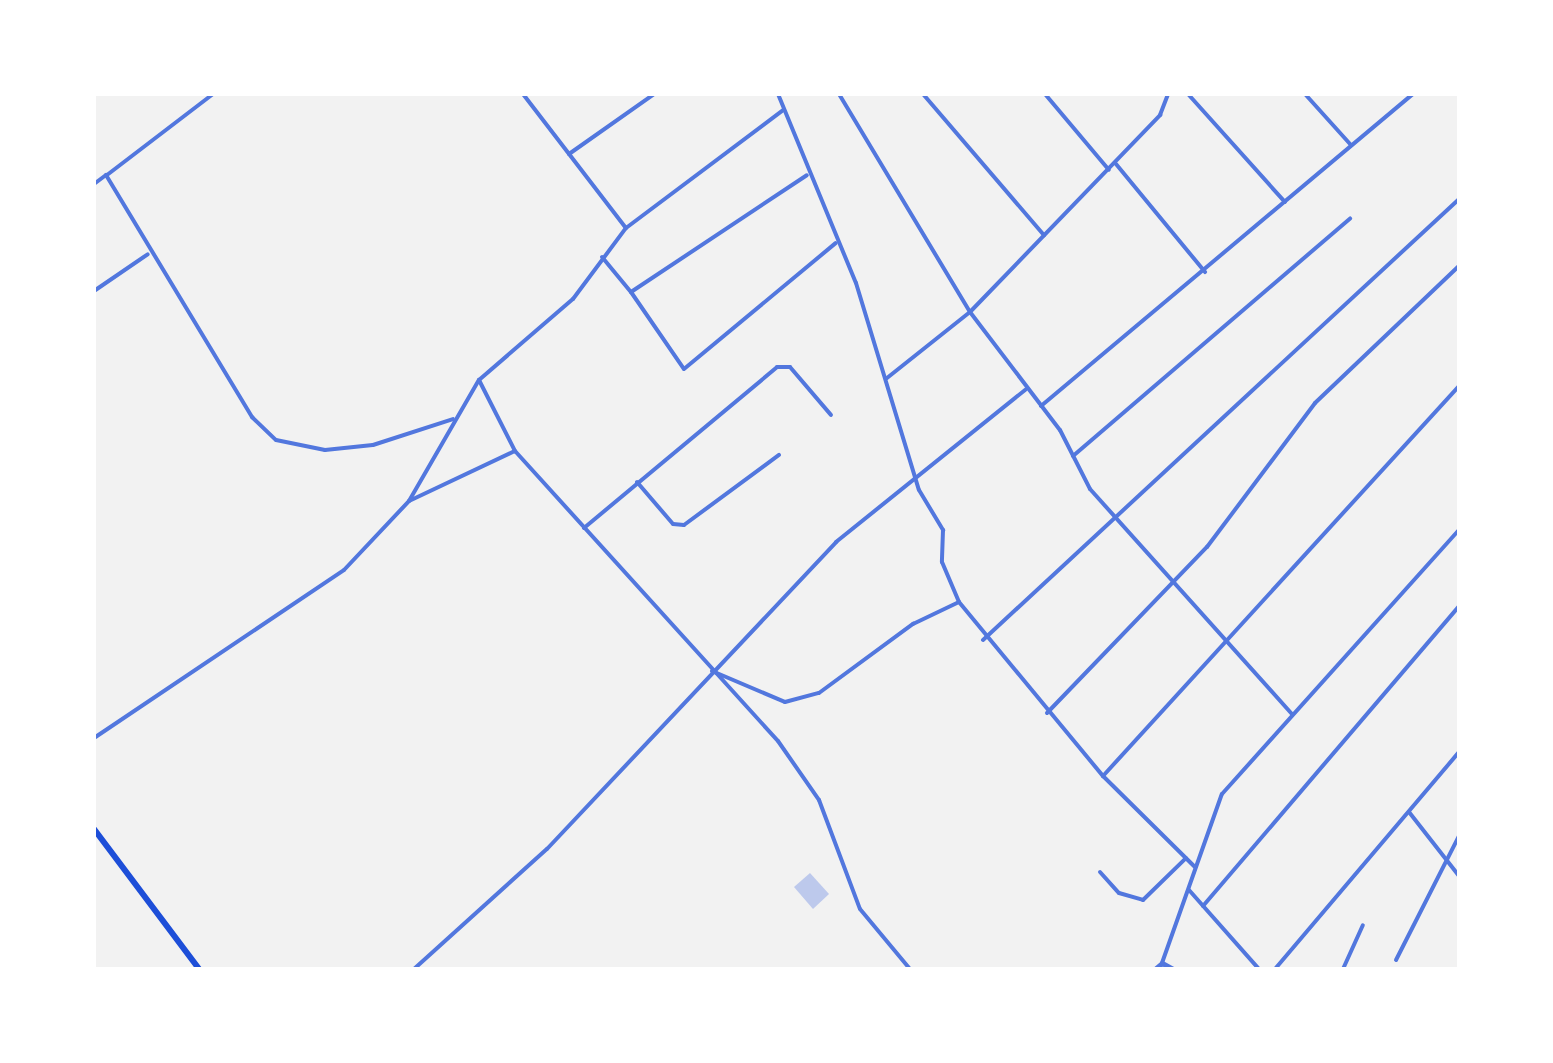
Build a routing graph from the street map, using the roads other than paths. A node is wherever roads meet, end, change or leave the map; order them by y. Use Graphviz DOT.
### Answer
graph roads {
  1 [pos="213,94"];
  2 [pos="523,94"];
  3 [pos="654,94"];
  4 [pos="778,94"];
  5 [pos="839,94"];
  6 [pos="923,94"];
  7 [pos="1045,94"];
  8 [pos="1168,94"];
  9 [pos="1188,94"];
  10 [pos="1305,94"];
  11 [pos="1413,94"];
  12 [pos="783,110"];
  13 [pos="1351,145"];
  14 [pos="569,154"];
  15 [pos="1116,164"];
  16 [pos="1109,170"];
  17 [pos="106,175"];
  18 [pos="807,175"];
  19 [pos="94,184"];
  20 [pos="1459,199"];
  21 [pos="1285,202"];
  22 [pos="1350,219"];
  23 [pos="626,228"];
  24 [pos="1044,235"];
  25 [pos="836,243"];
  26 [pos="148,254"];
  27 [pos="602,257"];
  28 [pos="1459,266"];
  29 [pos="1205,272"];
  30 [pos="94,291"];
  31 [pos="631,292"];
  32 [pos="970,312"];
  33 [pos="886,378"];
  34 [pos="479,380"];
  35 [pos="1459,386"];
  36 [pos="1025,390"];
  37 [pos="1040,406"];
  38 [pos="831,415"];
  39 [pos="456,418"];
  40 [pos="515,451"];
  41 [pos="779,455"];
  42 [pos="1073,456"];
  43 [pos="917,471"];
  44 [pos="637,482"];
  45 [pos="409,501"];
  46 [pos="1117,517"];
  47 [pos="584,528"];
  48 [pos="1459,530"];
  49 [pos="1175,581"];
  50 [pos="959,602"];
  51 [pos="1459,606"];
  52 [pos="983,640"];
  53 [pos="1229,642"];
  54 [pos="710,670"];
  55 [pos="1047,713"];
  56 [pos="1292,714"];
  57 [pos="94,738"];
  58 [pos="1459,752"];
  59 [pos="1103,776"];
  60 [pos="1409,812"];
  61 [pos="94,829"];
  62 [pos="1459,836"];
  63 [pos="1186,858"];
  64 [pos="1449,863"];
  65 [pos="1195,867"];
  66 [pos="1100,872"];
  67 [pos="1459,876"];
  68 [pos="1188,890"];
  69 [pos="1203,906"];
  70 [pos="1363,925"];
  71 [pos="1396,960"];
  72 [pos="1162,963"];
  73 [pos="199,969"];
  74 [pos="414,969"];
  75 [pos="910,969"];
  76 [pos="1155,969"];
  77 [pos="1173,969"];
  78 [pos="1259,969"];
  79 [pos="1275,969"];
  80 [pos="1343,969"];
  1 -- 17 [label="street"];
  2 -- 14 [label="street"];
  3 -- 14 [label="street"];
  4 -- 12 [label="street"];
  5 -- 32 [label="street"];
  6 -- 24 [label="street"];
  7 -- 16 [label="street"];
  8 -- 15 [label="street"];
  9 -- 21 [label="street"];
  10 -- 13 [label="street"];
  11 -- 13 [label="street"];
  12 -- 18 [label="street"];
  12 -- 23 [label="street"];
  13 -- 21 [label="street"];
  14 -- 23 [label="street"];
  15 -- 16 [label="street"];
  15 -- 29 [label="street"];
  16 -- 24 [label="street"];
  17 -- 19 [label="street"];
  17 -- 26 [label="street"];
  18 -- 25 [label="street"];
  18 -- 31 [label="street"];
  20 -- 46 [label="street"];
  21 -- 29 [label="street"];
  22 -- 42 [label="street"];
  23 -- 27 [label="street"];
  24 -- 32 [label="street"];
  25 -- 31 [label="street"];
  25 -- 33 [label="street"];
  26 -- 30 [label="street"];
  26 -- 39 [label="street"];
  27 -- 31 [label="street"];
  27 -- 34 [label="street"];
  28 -- 49 [label="street"];
  29 -- 37 [label="street"];
  32 -- 33 [label="street"];
  32 -- 36 [label="street"];
  33 -- 43 [label="street"];
  34 -- 39 [label="street"];
  34 -- 40 [label="street"];
  35 -- 53 [label="street"];
  36 -- 37 [label="street"];
  36 -- 43 [label="street"];
  37 -- 42 [label="street"];
  38 -- 44 [label="street"];
  39 -- 45 [label="street"];
  40 -- 45 [label="street"];
  40 -- 47 [label="street"];
  41 -- 44 [label="street"];
  42 -- 46 [label="street"];
  43 -- 50 [label="street"];
  43 -- 54 [label="street"];
  44 -- 47 [label="street"];
  45 -- 57 [label="street"];
  46 -- 49 [label="street"];
  46 -- 52 [label="street"];
  47 -- 54 [label="street"];
  48 -- 56 [label="street"];
  49 -- 53 [label="street"];
  49 -- 55 [label="street"];
  50 -- 52 [label="street"];
  50 -- 54 [label="street"];
  51 -- 69 [label="street"];
  52 -- 55 [label="street"];
  53 -- 56 [label="street"];
  53 -- 59 [label="street"];
  54 -- 74 [label="street"];
  54 -- 75 [label="street"];
  55 -- 59 [label="street"];
  56 -- 65 [label="street"];
  58 -- 60 [label="street"];
  59 -- 63 [label="street"];
  60 -- 64 [label="street"];
  60 -- 79 [label="street"];
  61 -- 73 [label="main road"];
  62 -- 64 [label="street"];
  63 -- 65 [label="street"];
  63 -- 66 [label="street"];
  64 -- 67 [label="street"];
  64 -- 71 [label="street"];
  65 -- 68 [label="street"];
  68 -- 69 [label="street"];
  68 -- 72 [label="street"];
  69 -- 78 [label="street"];
  70 -- 80 [label="street"];
  72 -- 76 [label="street"];
  72 -- 77 [label="street"];
}
